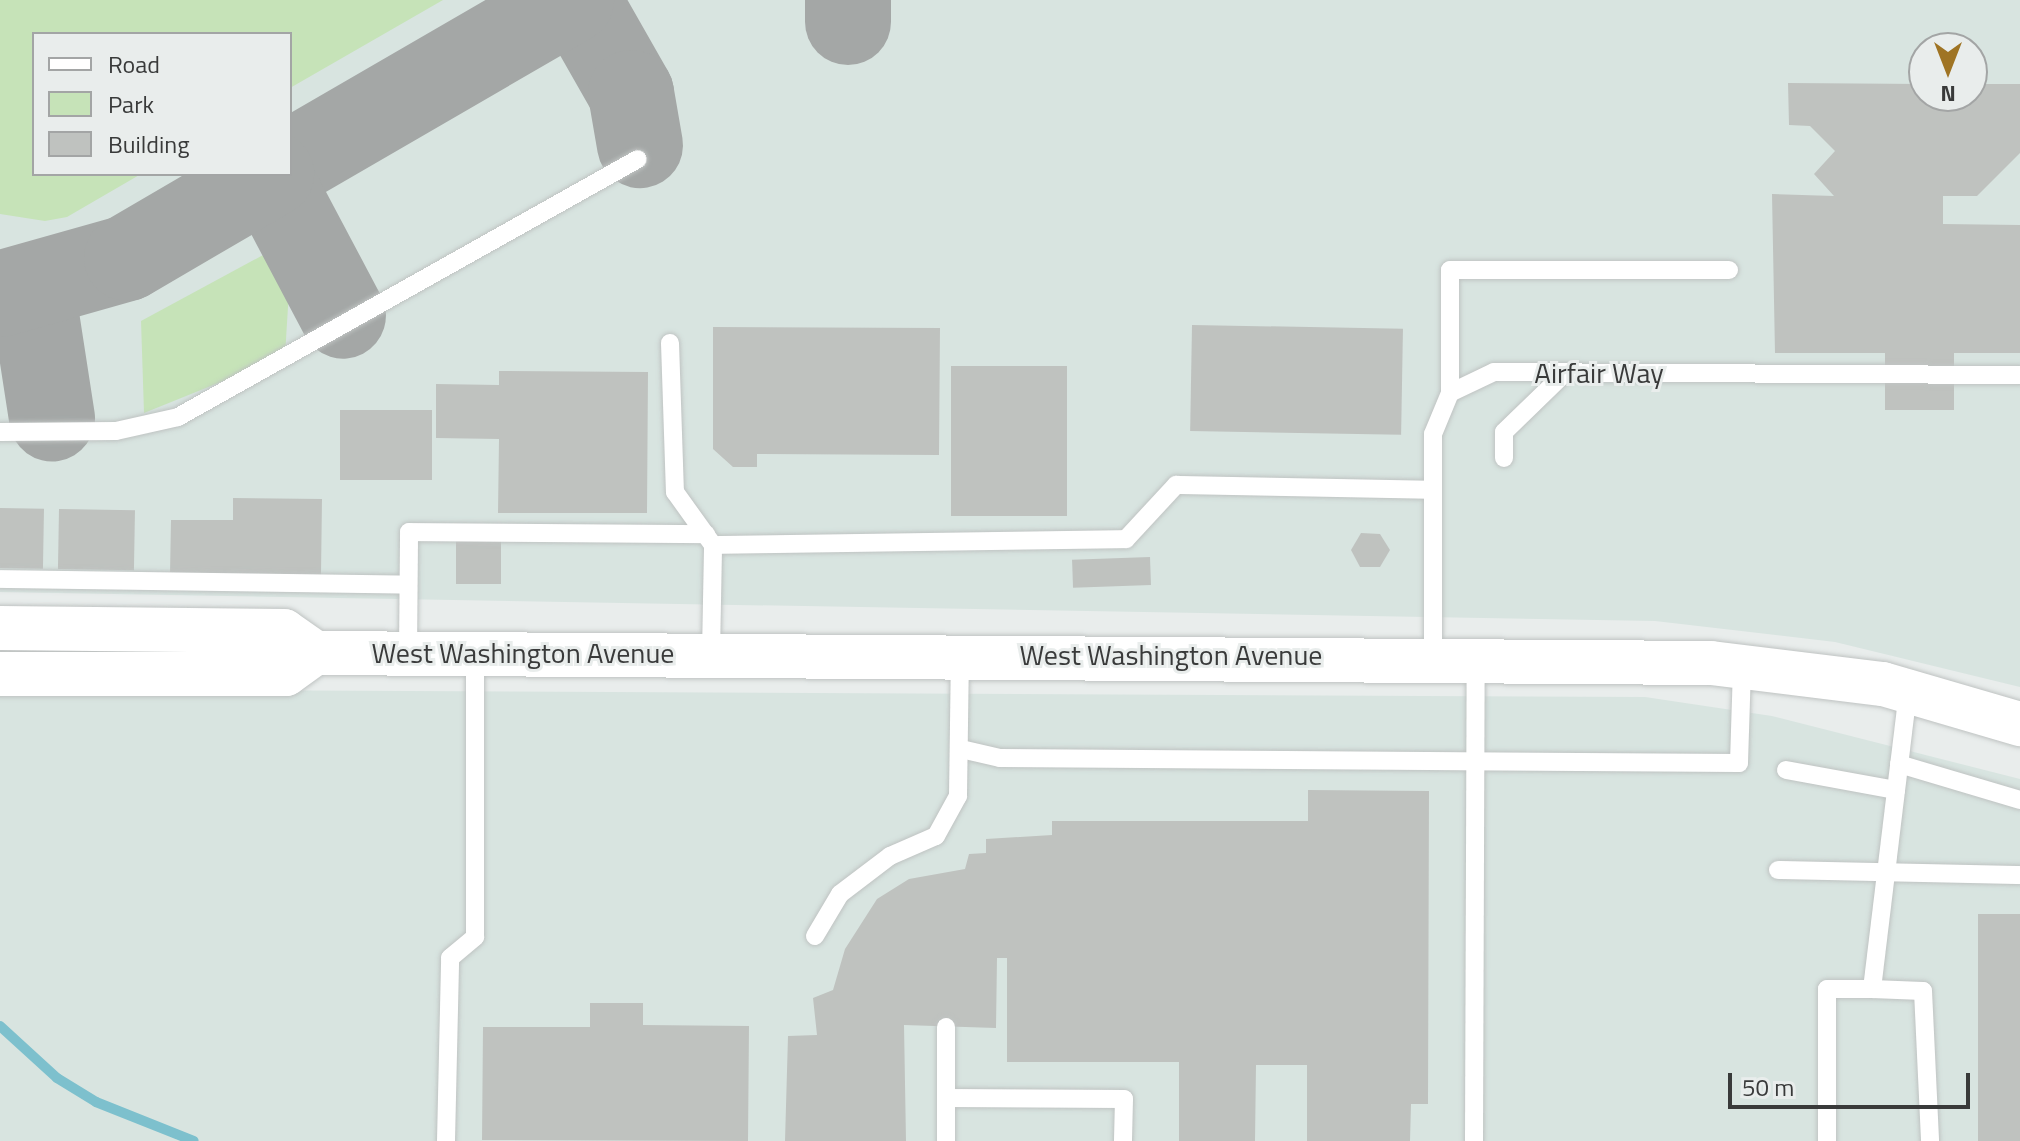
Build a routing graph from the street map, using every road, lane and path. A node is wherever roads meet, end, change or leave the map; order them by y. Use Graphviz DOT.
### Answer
graph roads {
  1 [pos="638,159"];
  2 [pos="1729,270"];
  3 [pos="670,343"];
  4 [pos="1566,372"];
  5 [pos="2020,375"];
  6 [pos="1450,393"];
  7 [pos="0,432"];
  8 [pos="1504,458"];
  9 [pos="1433,490"];
  10 [pos="709,539"];
  11 [pos="0,579"];
  12 [pos="408,585"];
  13 [pos="0,628"];
  14 [pos="315,653"];
  15 [pos="408,653"];
  16 [pos="475,653"];
  17 [pos="711,653"];
  18 [pos="960,654"];
  19 [pos="1454,657"];
  20 [pos="1742,667"];
  21 [pos="0,674"];
  22 [pos="1908,692"];
  23 [pos="2020,724"];
  24 [pos="961,749"];
  25 [pos="1475,760"];
  26 [pos="1899,764"];
  27 [pos="1786,770"];
  28 [pos="1896,790"];
  29 [pos="2020,800"];
  30 [pos="1778,870"];
  31 [pos="1886,872"];
  32 [pos="2020,875"];
  33 [pos="815,936"];
  34 [pos="1872,989"];
  35 [pos="946,1027"];
  36 [pos="946,1098"];
  37 [pos="446,1141"];
  38 [pos="946,1141"];
  39 [pos="1123,1141"];
  40 [pos="1474,1141"];
  41 [pos="1827,1141"];
  42 [pos="1930,1141"];
  1 -- 7 [label="lane"];
  2 -- 6 [label="lane"];
  3 -- 10 [label="lane"];
  4 -- 5 [label="lane, Airfair Way"];
  4 -- 6 [label="lane, Airfair Way"];
  4 -- 8 [label="lane"];
  6 -- 9 [label="lane"];
  9 -- 10 [label="lane"];
  9 -- 19 [label="lane"];
  10 -- 12 [label="lane"];
  10 -- 17 [label="lane"];
  11 -- 12 [label="lane"];
  12 -- 15 [label="lane"];
  13 -- 14 [label="main road"];
  14 -- 15 [label="main road, West Washington Avenue"];
  14 -- 21 [label="main road"];
  15 -- 16 [label="main road, West Washington Avenue"];
  16 -- 17 [label="main road, West Washington Avenue"];
  16 -- 37 [label="lane"];
  17 -- 18 [label="main road, West Washington Avenue"];
  18 -- 19 [label="main road, West Washington Avenue"];
  18 -- 24 [label="lane"];
  19 -- 20 [label="main road, West Washington Avenue"];
  19 -- 25 [label="lane"];
  20 -- 22 [label="main road, West Washington Avenue"];
  20 -- 25 [label="lane"];
  22 -- 23 [label="main road, West Washington Avenue"];
  22 -- 26 [label="lane"];
  24 -- 25 [label="lane"];
  24 -- 33 [label="lane"];
  25 -- 40 [label="lane"];
  26 -- 28 [label="lane"];
  26 -- 29 [label="lane"];
  27 -- 28 [label="lane"];
  28 -- 31 [label="lane"];
  30 -- 31 [label="lane"];
  31 -- 32 [label="lane"];
  31 -- 34 [label="lane"];
  34 -- 41 [label="lane"];
  34 -- 42 [label="lane"];
  35 -- 36 [label="lane"];
  36 -- 38 [label="lane"];
  36 -- 39 [label="lane"];
}
